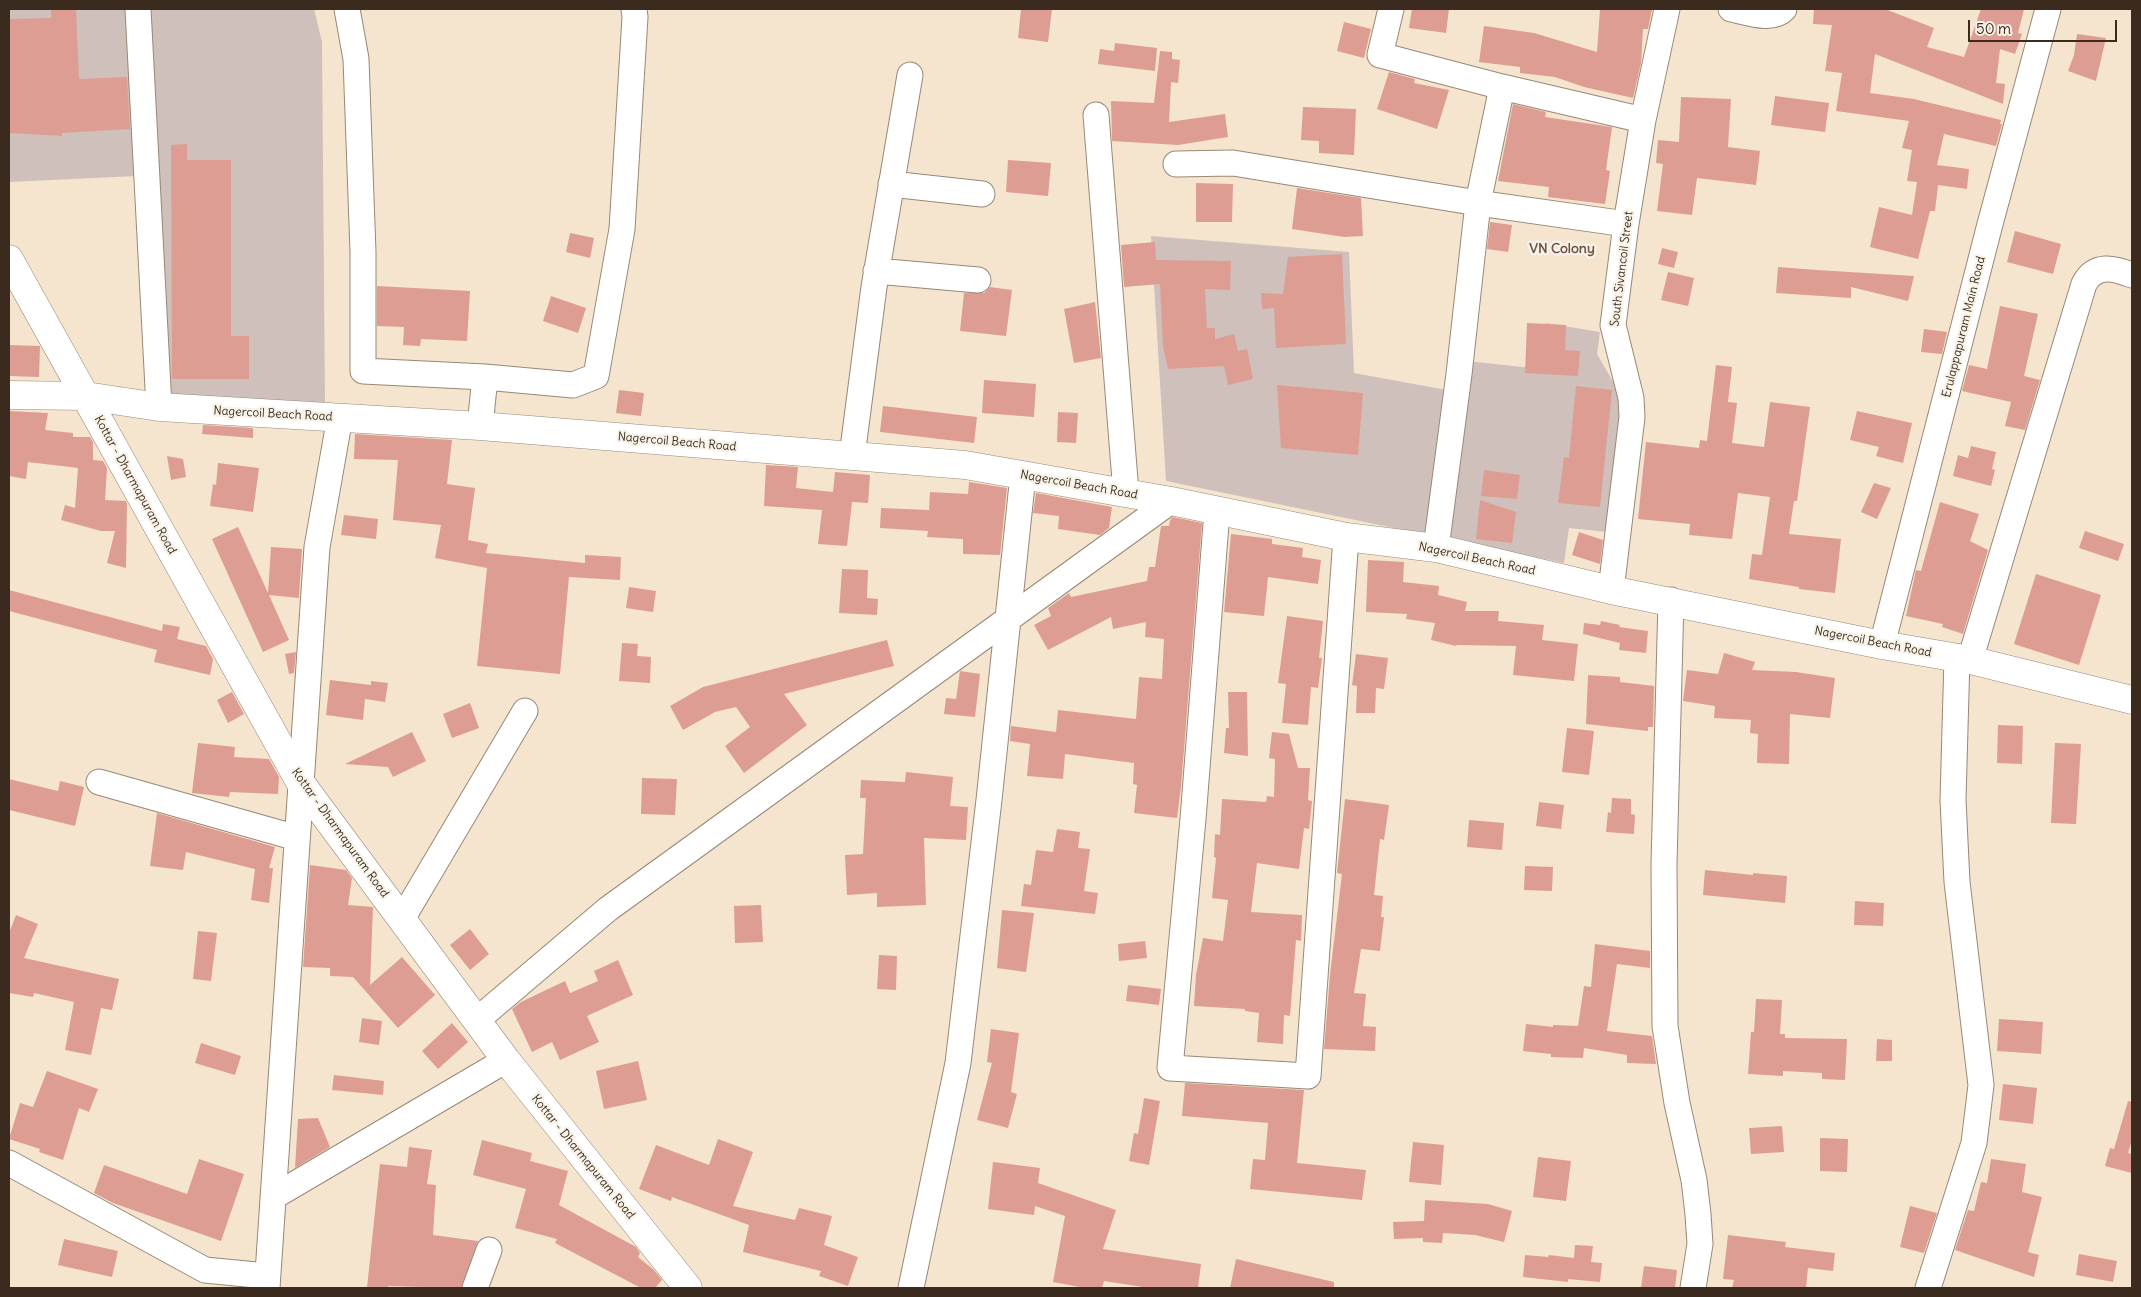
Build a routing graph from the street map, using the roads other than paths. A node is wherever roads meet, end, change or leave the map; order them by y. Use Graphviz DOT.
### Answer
graph roads {
  1 [pos="138,9"];
  2 [pos="348,9"];
  3 [pos="634,9"];
  4 [pos="1391,9"];
  5 [pos="1667,9"];
  6 [pos="1731,9"];
  7 [pos="1784,9"];
  8 [pos="2048,9"];
  9 [pos="910,74"];
  10 [pos="1502,87"];
  11 [pos="1096,115"];
  12 [pos="1643,120"];
  13 [pos="1176,164"];
  14 [pos="891,184"];
  15 [pos="982,194"];
  16 [pos="1478,203"];
  17 [pos="1626,224"];
  18 [pos="9,259"];
  19 [pos="876,271"];
  20 [pos="2132,275"];
  21 [pos="978,280"];
  22 [pos="485,377"];
  23 [pos="9,395"];
  24 [pos="86,396"];
  25 [pos="160,408"];
  26 [pos="340,417"];
  27 [pos="480,426"];
  28 [pos="852,456"];
  29 [pos="1023,475"];
  30 [pos="1126,493"];
  31 [pos="1170,501"];
  32 [pos="1218,510"];
  33 [pos="1346,537"];
  34 [pos="1436,548"];
  35 [pos="1611,590"];
  36 [pos="1671,600"];
  37 [pos="1009,616"];
  38 [pos="1882,645"];
  39 [pos="1964,659"];
  40 [pos="2132,700"];
  41 [pos="525,710"];
  42 [pos="99,782"];
  43 [pos="300,782"];
  44 [pos="296,838"];
  45 [pos="402,919"];
  46 [pos="477,1020"];
  47 [pos="506,1060"];
  48 [pos="9,1163"];
  49 [pos="273,1197"];
  50 [pos="489,1250"];
  51 [pos="267,1282"];
  52 [pos="475,1288"];
  53 [pos="688,1288"];
  54 [pos="911,1288"];
  55 [pos="1693,1288"];
  56 [pos="1928,1288"];
  1 -- 25 [label="street"];
  2 -- 22 [label="street"];
  3 -- 22 [label="street"];
  4 -- 10 [label="street"];
  5 -- 12 [label="street, South Sivancoil Street"];
  6 -- 7 [label="street"];
  8 -- 38 [label="street, Erulappapuram Main Road"];
  9 -- 14 [label="street"];
  10 -- 12 [label="street"];
  10 -- 16 [label="street"];
  11 -- 30 [label="street"];
  12 -- 17 [label="street, South Sivancoil Street"];
  13 -- 16 [label="street"];
  14 -- 15 [label="street"];
  14 -- 19 [label="street"];
  16 -- 17 [label="street"];
  16 -- 34 [label="street"];
  17 -- 35 [label="street, South Sivancoil Street"];
  18 -- 24 [label="main road, Kottar - Dharmapuram Road"];
  19 -- 21 [label="street"];
  19 -- 28 [label="street"];
  20 -- 39 [label="street"];
  22 -- 27 [label="street"];
  23 -- 24 [label="main road, Nagercoil Beach Road"];
  24 -- 25 [label="main road, Nagercoil Beach Road"];
  24 -- 43 [label="main road, Kottar - Dharmapuram Road"];
  25 -- 26 [label="main road, Nagercoil Beach Road"];
  26 -- 27 [label="main road, Nagercoil Beach Road"];
  26 -- 43 [label="street"];
  27 -- 28 [label="main road, Nagercoil Beach Road"];
  28 -- 29 [label="main road, Nagercoil Beach Road"];
  29 -- 30 [label="main road, Nagercoil Beach Road"];
  29 -- 37 [label="street"];
  30 -- 31 [label="main road, Nagercoil Beach Road"];
  31 -- 32 [label="main road, Nagercoil Beach Road"];
  31 -- 37 [label="street"];
  32 -- 33 [label="main road, Nagercoil Beach Road"];
  32 -- 33 [label="street"];
  33 -- 34 [label="main road, Nagercoil Beach Road"];
  34 -- 35 [label="main road, Nagercoil Beach Road"];
  35 -- 36 [label="main road, Nagercoil Beach Road"];
  36 -- 38 [label="main road, Nagercoil Beach Road"];
  36 -- 55 [label="street"];
  37 -- 46 [label="street"];
  37 -- 54 [label="street"];
  38 -- 39 [label="main road, Nagercoil Beach Road"];
  39 -- 40 [label="main road, Nagercoil Beach Road"];
  39 -- 56 [label="street"];
  41 -- 45 [label="street"];
  42 -- 44 [label="street"];
  43 -- 44 [label="street"];
  43 -- 45 [label="main road, Kottar - Dharmapuram Road"];
  44 -- 49 [label="street"];
  45 -- 46 [label="main road, Kottar - Dharmapuram Road"];
  46 -- 47 [label="main road, Kottar - Dharmapuram Road"];
  47 -- 49 [label="street"];
  47 -- 53 [label="main road, Kottar - Dharmapuram Road"];
  48 -- 51 [label="street"];
  49 -- 51 [label="street"];
  50 -- 52 [label="street"];
}
